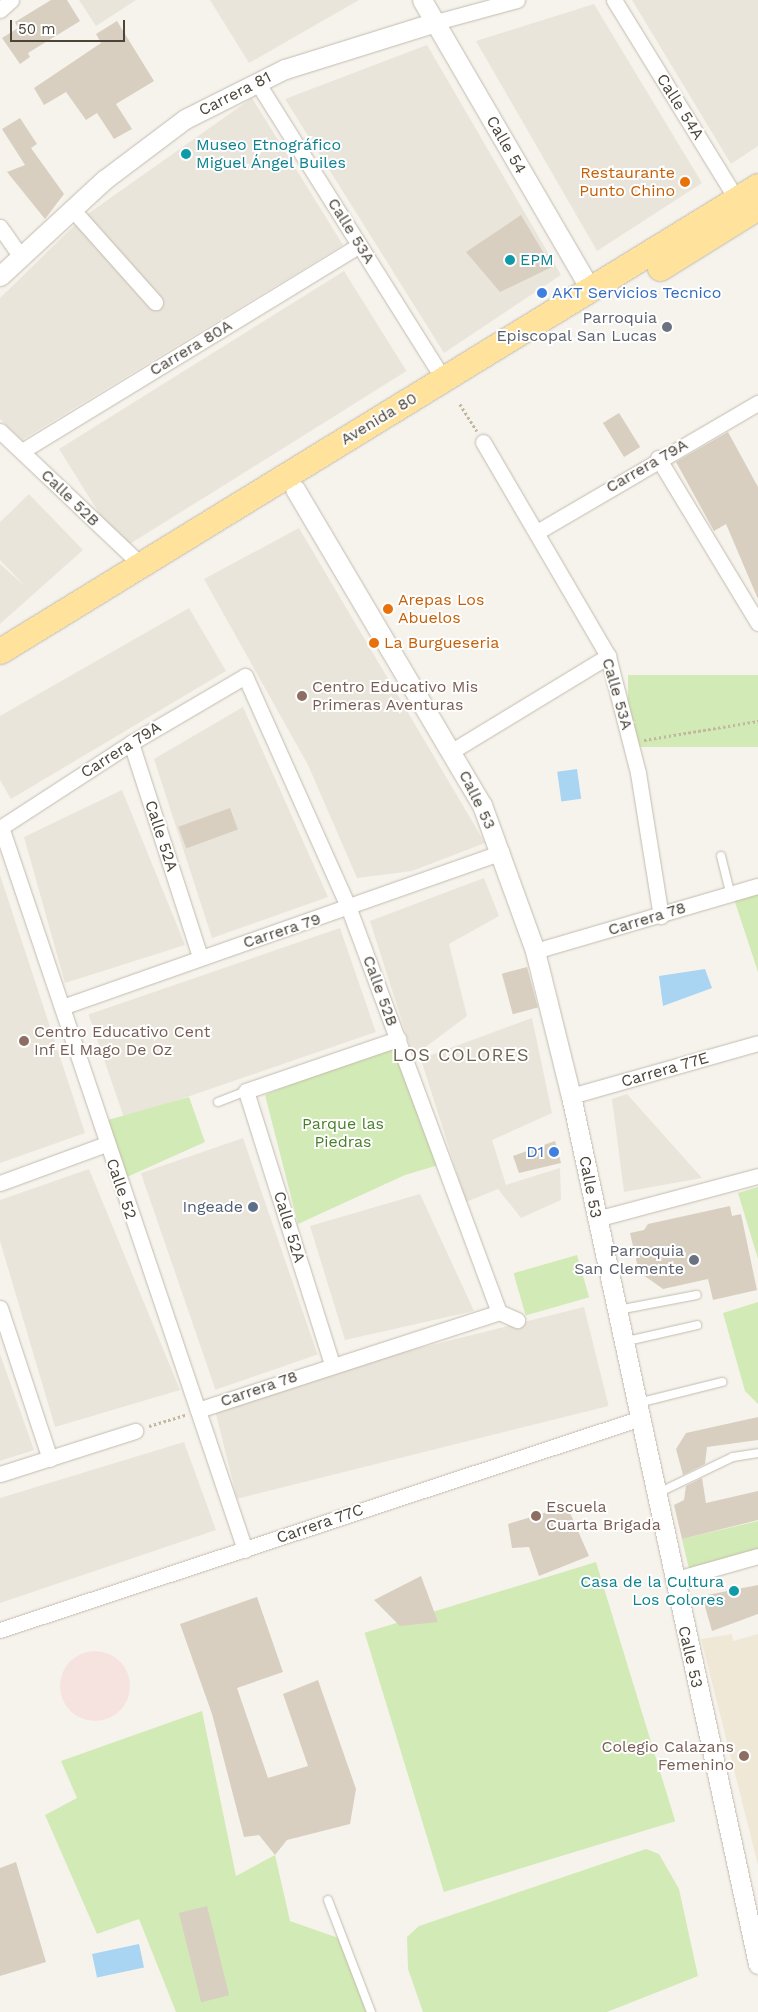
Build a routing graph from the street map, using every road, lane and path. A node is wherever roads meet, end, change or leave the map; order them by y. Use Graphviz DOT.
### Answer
graph roads {
  1 [pos="11,0"];
  2 [pos="422,0"];
  3 [pos="517,0"];
  4 [pos="614,0"];
  5 [pos="0,10"];
  6 [pos="436,22"];
  7 [pos="257,82"];
  8 [pos="758,186"];
  9 [pos="747,207"];
  10 [pos="72,209"];
  11 [pos="0,227"];
  12 [pos="360,245"];
  13 [pos="20,256"];
  14 [pos="1,272"];
  15 [pos="591,290"];
  16 [pos="155,302"];
  17 [pos="444,380"];
  18 [pos="758,403"];
  19 [pos="460,404"];
  20 [pos="0,431"];
  21 [pos="483,442"];
  22 [pos="22,451"];
  23 [pos="658,458"];
  24 [pos="295,489"];
  25 [pos="537,532"];
  26 [pos="141,565"];
  27 [pos="758,623"];
  28 [pos="0,651"];
  29 [pos="608,656"];
  30 [pos="0,670"];
  31 [pos="245,676"];
  32 [pos="758,721"];
  33 [pos="631,742"];
  34 [pos="131,743"];
  35 [pos="452,751"];
  36 [pos="1,828"];
  37 [pos="501,852"];
  38 [pos="721,856"];
  39 [pos="758,886"];
  40 [pos="730,893"];
  41 [pos="349,909"];
  42 [pos="661,916"];
  43 [pos="535,951"];
  44 [pos="200,957"];
  45 [pos="62,1007"];
  46 [pos="398,1039"];
  47 [pos="758,1043"];
  48 [pos="246,1091"];
  49 [pos="571,1096"];
  50 [pos="218,1102"];
  51 [pos="106,1144"];
  52 [pos="758,1176"];
  53 [pos="0,1183"];
  54 [pos="596,1220"];
  55 [pos="697,1294"];
  56 [pos="0,1308"];
  57 [pos="616,1311"];
  58 [pos="500,1312"];
  59 [pos="517,1320"];
  60 [pos="697,1325"];
  61 [pos="623,1342"];
  62 [pos="332,1364"];
  63 [pos="722,1382"];
  64 [pos="198,1410"];
  65 [pos="639,1411"];
  66 [pos="135,1431"];
  67 [pos="758,1453"];
  68 [pos="50,1459"];
  69 [pos="0,1474"];
  70 [pos="654,1495"];
  71 [pos="245,1550"];
  72 [pos="758,1556"];
  73 [pos="673,1580"];
  74 [pos="0,1630"];
  75 [pos="328,1900"];
  76 [pos="758,1964"];
  77 [pos="371,2012"];
  1 -- 5 [label="street"];
  2 -- 6 [label="street, Calle 54"];
  3 -- 6 [label="street, Carrera 81"];
  4 -- 9 [label="street, Calle 54A"];
  6 -- 7 [label="street, Carrera 81"];
  6 -- 15 [label="street, Calle 54"];
  7 -- 10 [label="street, Carrera 81"];
  7 -- 12 [label="street, Calle 53A"];
  8 -- 9 [label="main road, Avenida 80"];
  9 -- 15 [label="main road, Avenida 80"];
  9 -- 24 [label="main road, Avenida 80"];
  10 -- 13 [label="street, Carrera 81"];
  10 -- 16 [label="street"];
  11 -- 13 [label="street"];
  12 -- 17 [label="street, Calle 53A"];
  12 -- 22 [label="street, Carrera 80A"];
  13 -- 14 [label="street, Carrera 81"];
  15 -- 17 [label="main road, Avenida 80"];
  17 -- 26 [label="main road, Avenida 80"];
  18 -- 23 [label="street, Carrera 79A"];
  19 -- 21 [label="path"];
  20 -- 22 [label="street, Calle 52B"];
  21 -- 25 [label="street, Calle 53A"];
  22 -- 26 [label="street, Calle 52B"];
  23 -- 25 [label="street, Carrera 79A"];
  23 -- 27 [label="street"];
  24 -- 30 [label="main road, Avenida 80"];
  24 -- 35 [label="street, Calle 53"];
  25 -- 29 [label="street, Calle 53A"];
  26 -- 28 [label="main road, Avenida 80"];
  29 -- 33 [label="street, Calle 53A"];
  29 -- 35 [label="street"];
  31 -- 34 [label="street, Carrera 79A"];
  31 -- 41 [label="street, Calle 52B"];
  32 -- 33 [label="path"];
  33 -- 42 [label="street, Calle 53A"];
  34 -- 36 [label="street, Carrera 79A"];
  34 -- 44 [label="street, Calle 52A"];
  35 -- 37 [label="street, Calle 53"];
  36 -- 45 [label="street, Calle 52"];
  37 -- 41 [label="street, Carrera 79"];
  37 -- 43 [label="street, Calle 53"];
  38 -- 40 [label="lane"];
  39 -- 40 [label="street, Carrera 78"];
  40 -- 42 [label="street, Carrera 78"];
  41 -- 44 [label="street, Carrera 79"];
  41 -- 46 [label="street, Calle 52B"];
  42 -- 43 [label="street, Carrera 78"];
  43 -- 49 [label="street, Calle 53"];
  44 -- 45 [label="street, Carrera 79"];
  45 -- 51 [label="street, Calle 52"];
  46 -- 48 [label="street"];
  46 -- 58 [label="street, Calle 52B"];
  47 -- 49 [label="street, Carrera 77E"];
  48 -- 50 [label="lane"];
  48 -- 62 [label="street, Calle 52A"];
  49 -- 54 [label="street, Calle 53"];
  51 -- 53 [label="street"];
  51 -- 64 [label="street, Calle 52"];
  52 -- 54 [label="street"];
  54 -- 57 [label="street, Calle 53"];
  55 -- 57 [label="lane"];
  56 -- 68 [label="street"];
  57 -- 61 [label="street, Calle 53"];
  58 -- 59 [label="street"];
  58 -- 62 [label="street, Carrera 78"];
  60 -- 61 [label="lane"];
  61 -- 65 [label="street, Calle 53"];
  62 -- 64 [label="street, Carrera 78"];
  63 -- 65 [label="lane"];
  64 -- 66 [label="path, Carrera 78"];
  64 -- 71 [label="street, Calle 52"];
  65 -- 70 [label="street, Calle 53"];
  65 -- 71 [label="street, Carrera 77C"];
  66 -- 68 [label="street"];
  67 -- 70 [label="lane"];
  68 -- 69 [label="street"];
  70 -- 73 [label="street, Calle 53"];
  71 -- 74 [label="street, Carrera 77C"];
  72 -- 73 [label="street"];
  73 -- 76 [label="street, Calle 53"];
  75 -- 77 [label="lane"];
}
